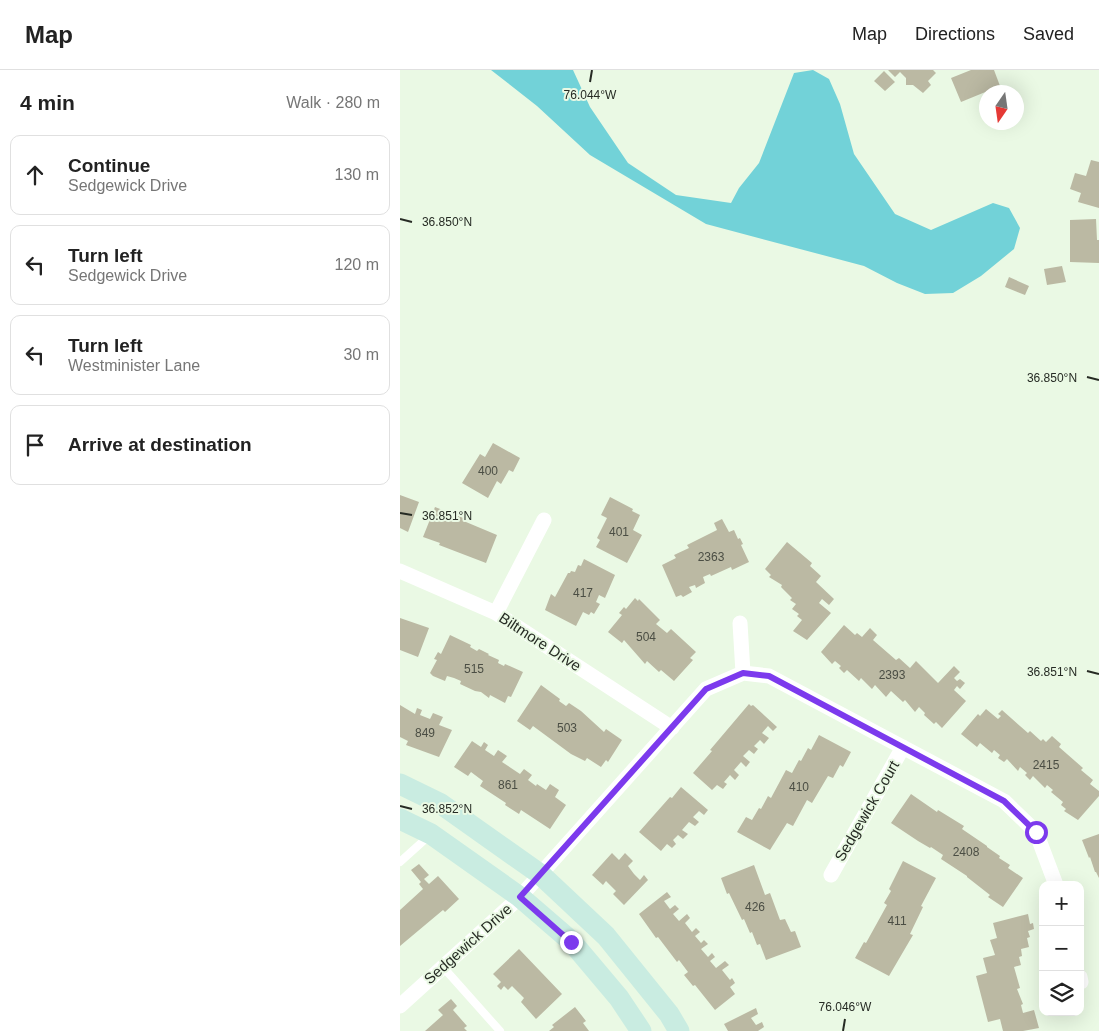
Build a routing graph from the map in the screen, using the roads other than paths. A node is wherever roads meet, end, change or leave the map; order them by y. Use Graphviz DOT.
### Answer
graph roads {
  1 [pos="544,520"];
  2 [pos="400,571"];
  3 [pos="496,613"];
  4 [pos="740,623"];
  5 [pos="743,673"];
  6 [pos="672,728"];
  7 [pos="903,747"];
  8 [pos="400,784"];
  9 [pos="400,819"];
  10 [pos="431,834"];
  11 [pos="400,862"];
  12 [pos="540,874"];
  13 [pos="831,875"];
  14 [pos="1054,881"];
  15 [pos="520,897"];
  16 [pos="443,967"];
  17 [pos="401,1004"];
  18 [pos="500,1031"];
  19 [pos="641,1031"];
  20 [pos="679,1031"];
  1 -- 3 [label="street"];
  2 -- 3 [label="street, Biltmore Drive"];
  3 -- 6 [label="street, Biltmore Drive"];
  4 -- 5 [label="street"];
  5 -- 6 [label="street, Sedgewick Drive"];
  5 -- 7 [label="street, Sedgewick Drive"];
  6 -- 12 [label="street, Sedgewick Drive"];
  7 -- 13 [label="street, Sedgewick Court"];
  7 -- 14 [label="street, Sedgewick Drive"];
  8 -- 12 [label="street"];
  9 -- 10 [label="street"];
  10 -- 11 [label="lane"];
  10 -- 15 [label="street"];
  12 -- 15 [label="street, Sedgewick Drive"];
  12 -- 20 [label="street"];
  15 -- 16 [label="street, Sedgewick Drive"];
  15 -- 19 [label="street"];
  16 -- 17 [label="street, Sedgewick Drive"];
  16 -- 18 [label="lane"];
}
